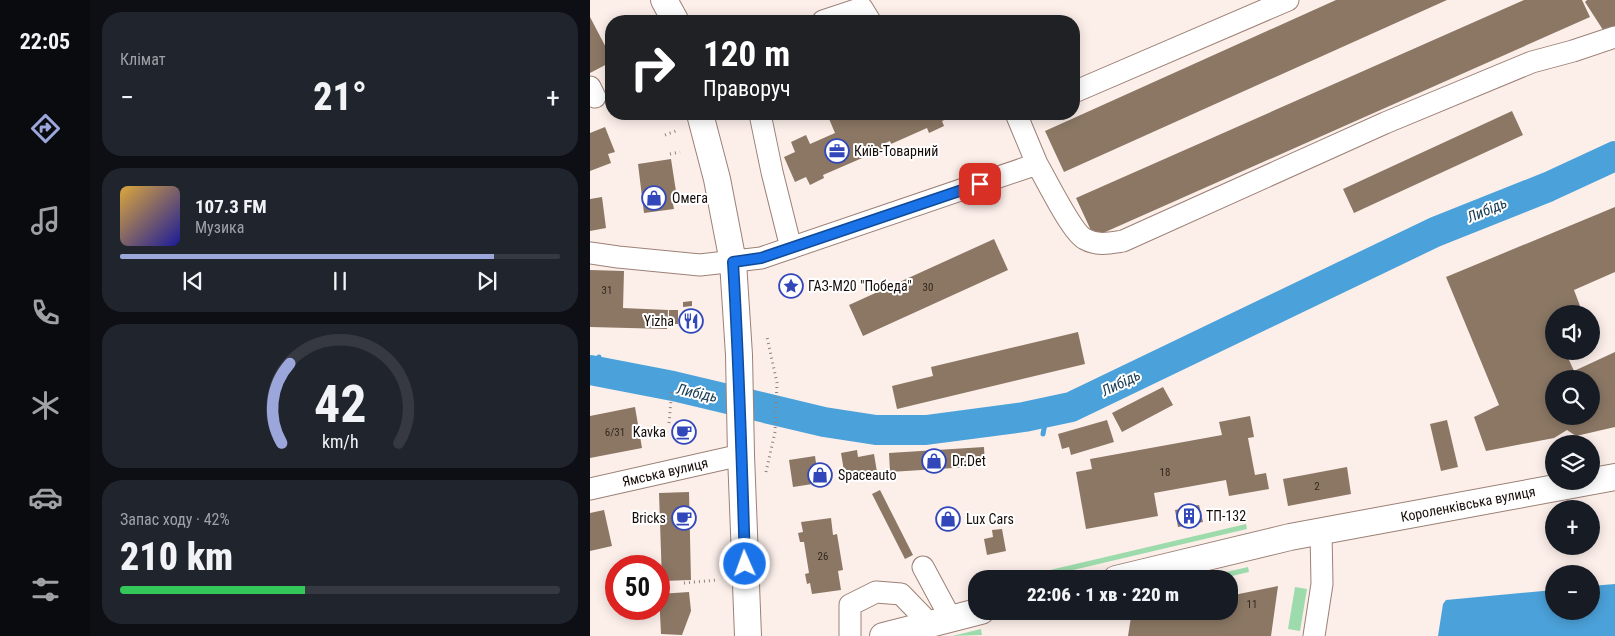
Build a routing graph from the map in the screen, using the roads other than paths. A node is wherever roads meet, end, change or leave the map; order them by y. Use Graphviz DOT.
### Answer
graph roads {
  1 [pos="1288,0"];
  2 [pos="842,15"];
  3 [pos="866,15"];
  4 [pos="1615,37"];
  5 [pos="1080,89"];
  6 [pos="702,120"];
  7 [pos="761,120"];
  8 [pos="1020,120"];
  9 [pos="1037,164"];
  10 [pos="791,248"];
  11 [pos="590,253"];
  12 [pos="733,262"];
  13 [pos="740,444"];
  14 [pos="1615,477"];
  15 [pos="590,489"];
  16 [pos="1322,532"];
  17 [pos="923,567"];
  18 [pos="1153,570"];
  19 [pos="968,614"];
  20 [pos="940,621"];
  21 [pos="748,636"];
  22 [pos="850,636"];
  23 [pos="883,636"];
  24 [pos="1314,636"];
  1 -- 5 [label="street"];
  2 -- 3 [label="street"];
  4 -- 9 [label="street"];
  6 -- 12 [label="main road"];
  7 -- 10 [label="street"];
  8 -- 9 [label="street"];
  9 -- 10 [label="street"];
  10 -- 12 [label="street"];
  11 -- 12 [label="street"];
  12 -- 13 [label="main road"];
  13 -- 15 [label="street, Ямська вулиця"];
  13 -- 21 [label="main road"];
  14 -- 16 [label="main road, Короленківська вулиця"];
  16 -- 18 [label="main road, Короленківська вулиця"];
  16 -- 24 [label="street"];
  17 -- 20 [label="street"];
  19 -- 20 [label="main road"];
  20 -- 22 [label="street"];
  20 -- 23 [label="main road"];
}
